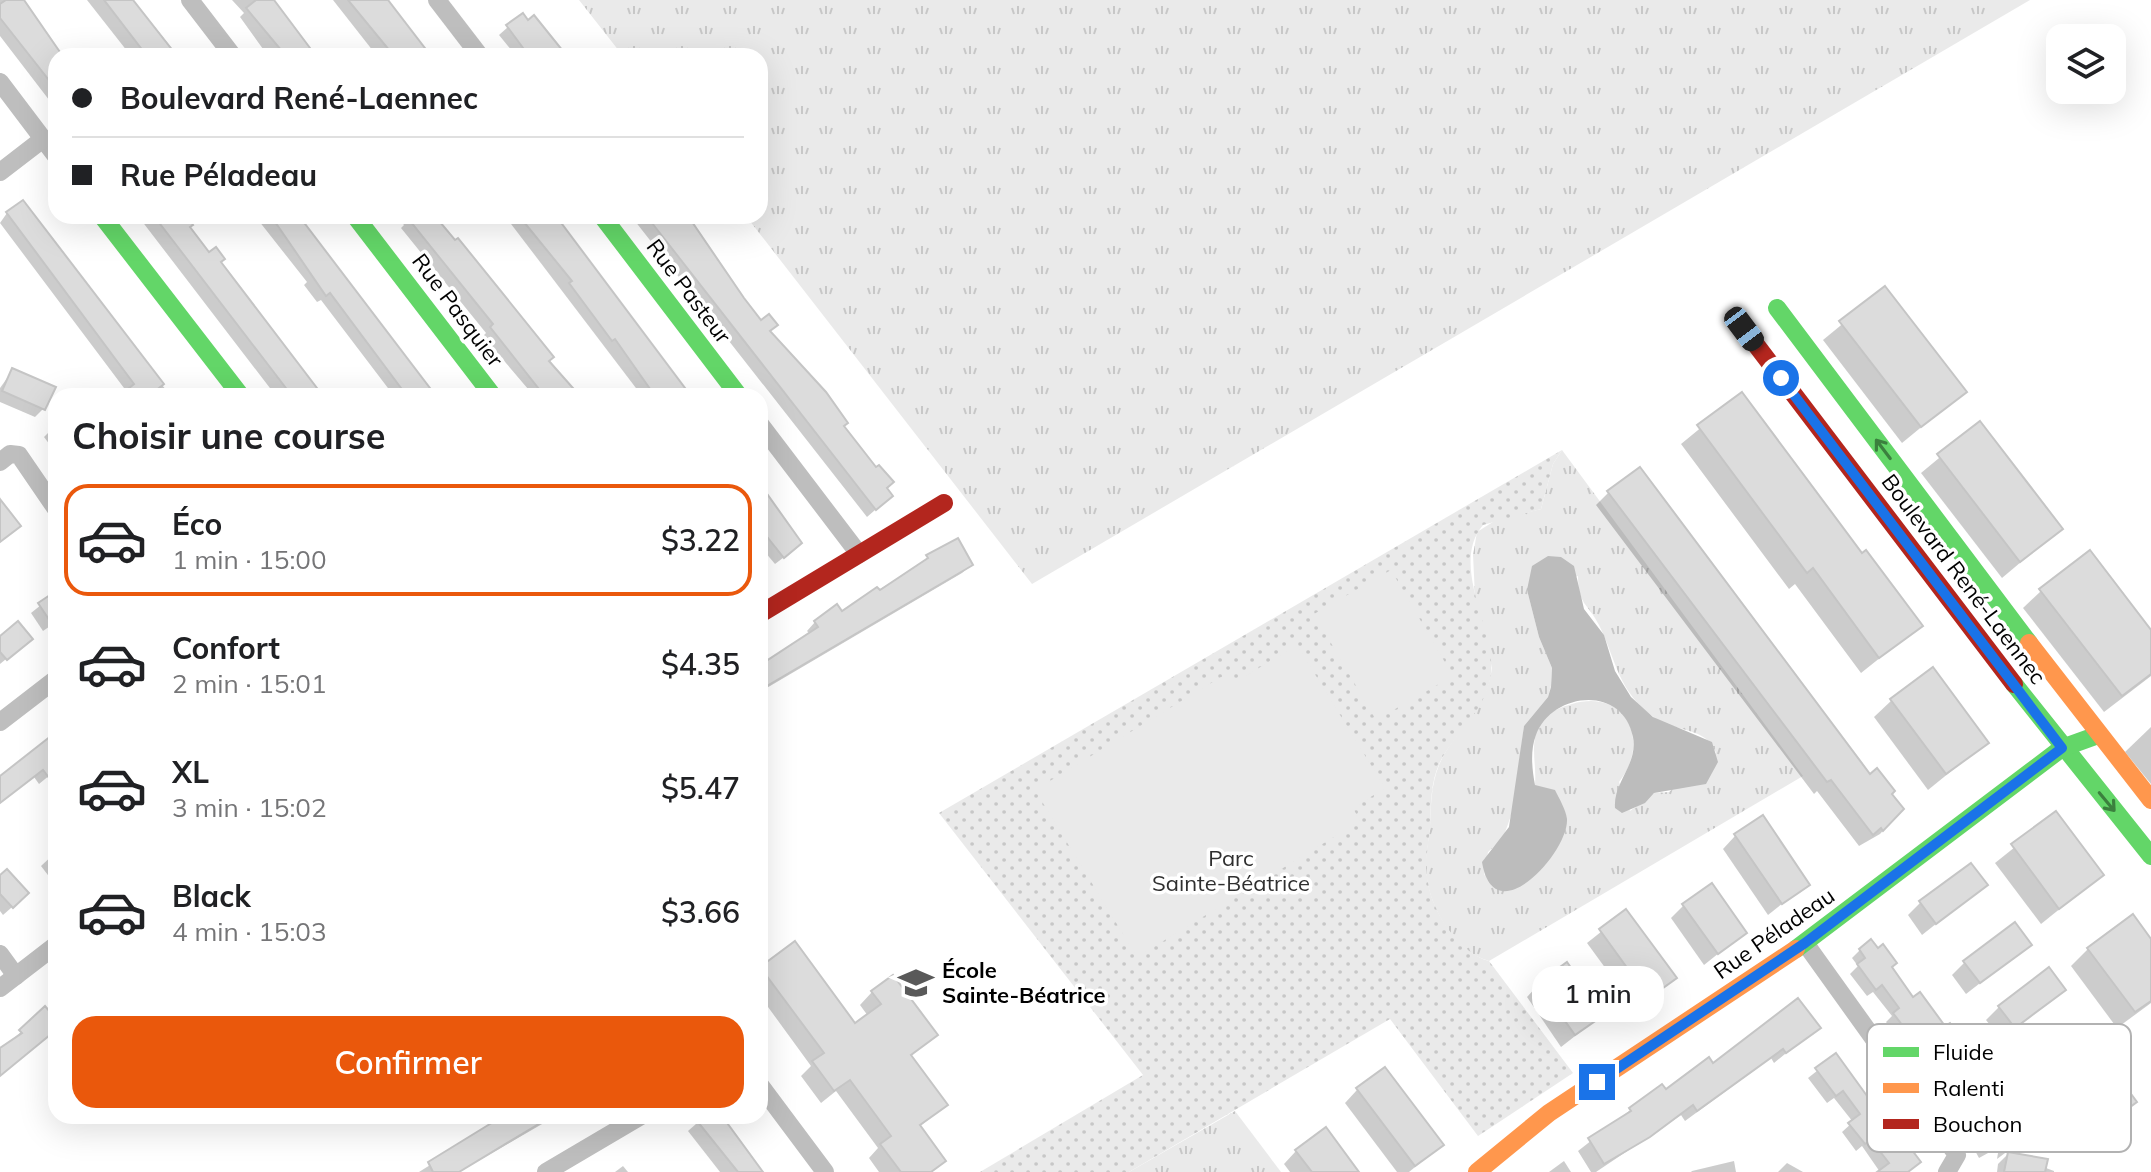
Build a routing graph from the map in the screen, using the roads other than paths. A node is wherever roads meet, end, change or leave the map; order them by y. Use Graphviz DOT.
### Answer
graph roads {
  1 [pos="190,0"];
  2 [pos="437,0"];
  3 [pos="227,48"];
  4 [pos="474,48"];
  5 [pos="0,82"];
  6 [pos="43,139"];
  7 [pos="48,146"];
  8 [pos="0,172"];
  9 [pos="108,224"];
  10 [pos="361,224"];
  11 [pos="608,224"];
  12 [pos="1777,308"];
  13 [pos="1744,329"];
  14 [pos="235,388"];
  15 [pos="487,388"];
  16 [pos="733,388"];
  17 [pos="768,435"];
  18 [pos="0,462"];
  19 [pos="48,497"];
  20 [pos="944,503"];
  21 [pos="859,554"];
  22 [pos="768,609"];
  23 [pos="48,685"];
  24 [pos="0,722"];
  25 [pos="2098,735"];
  26 [pos="2062,748"];
  27 [pos="2151,800"];
  28 [pos="2151,856"];
  29 [pos="1805,943"];
  30 [pos="48,951"];
  31 [pos="0,954"];
  32 [pos="16,976"];
  33 [pos="0,988"];
  34 [pos="1867,1029"];
  35 [pos="768,1096"];
  36 [pos="628,1124"];
  37 [pos="1955,1152"];
  38 [pos="548,1172"];
  39 [pos="825,1172"];
  40 [pos="1477,1172"];
  41 [pos="1947,1172"];
  1 -- 3 [label="street"];
  2 -- 4 [label="street"];
  5 -- 6 [label="street"];
  6 -- 7 [label="street"];
  6 -- 8 [label="street"];
  9 -- 14 [label="street"];
  10 -- 15 [label="street, Rue Pasquier"];
  11 -- 16 [label="street, Rue Pasteur"];
  25 -- 12 [label="street, Boulevard René-Laennec, one-way"];
  13 -- 26 [label="street, Boulevard René-Laennec"];
  17 -- 21 [label="street"];
  18 -- 19 [label="street"];
  20 -- 21 [label="street"];
  21 -- 22 [label="street"];
  23 -- 24 [label="street"];
  25 -- 26 [label="street, Rue Péladeau"];
  25 -- 27 [label="street, Boulevard René-Laennec"];
  26 -- 28 [label="street, Boulevard René-Laennec, one-way"];
  26 -- 29 [label="street, Rue Péladeau"];
  29 -- 34 [label="street"];
  29 -- 40 [label="street, Rue Péladeau"];
  30 -- 32 [label="street"];
  31 -- 32 [label="street"];
  32 -- 33 [label="street"];
  35 -- 39 [label="street"];
  36 -- 38 [label="street"];
  37 -- 41 [label="street"];
}
